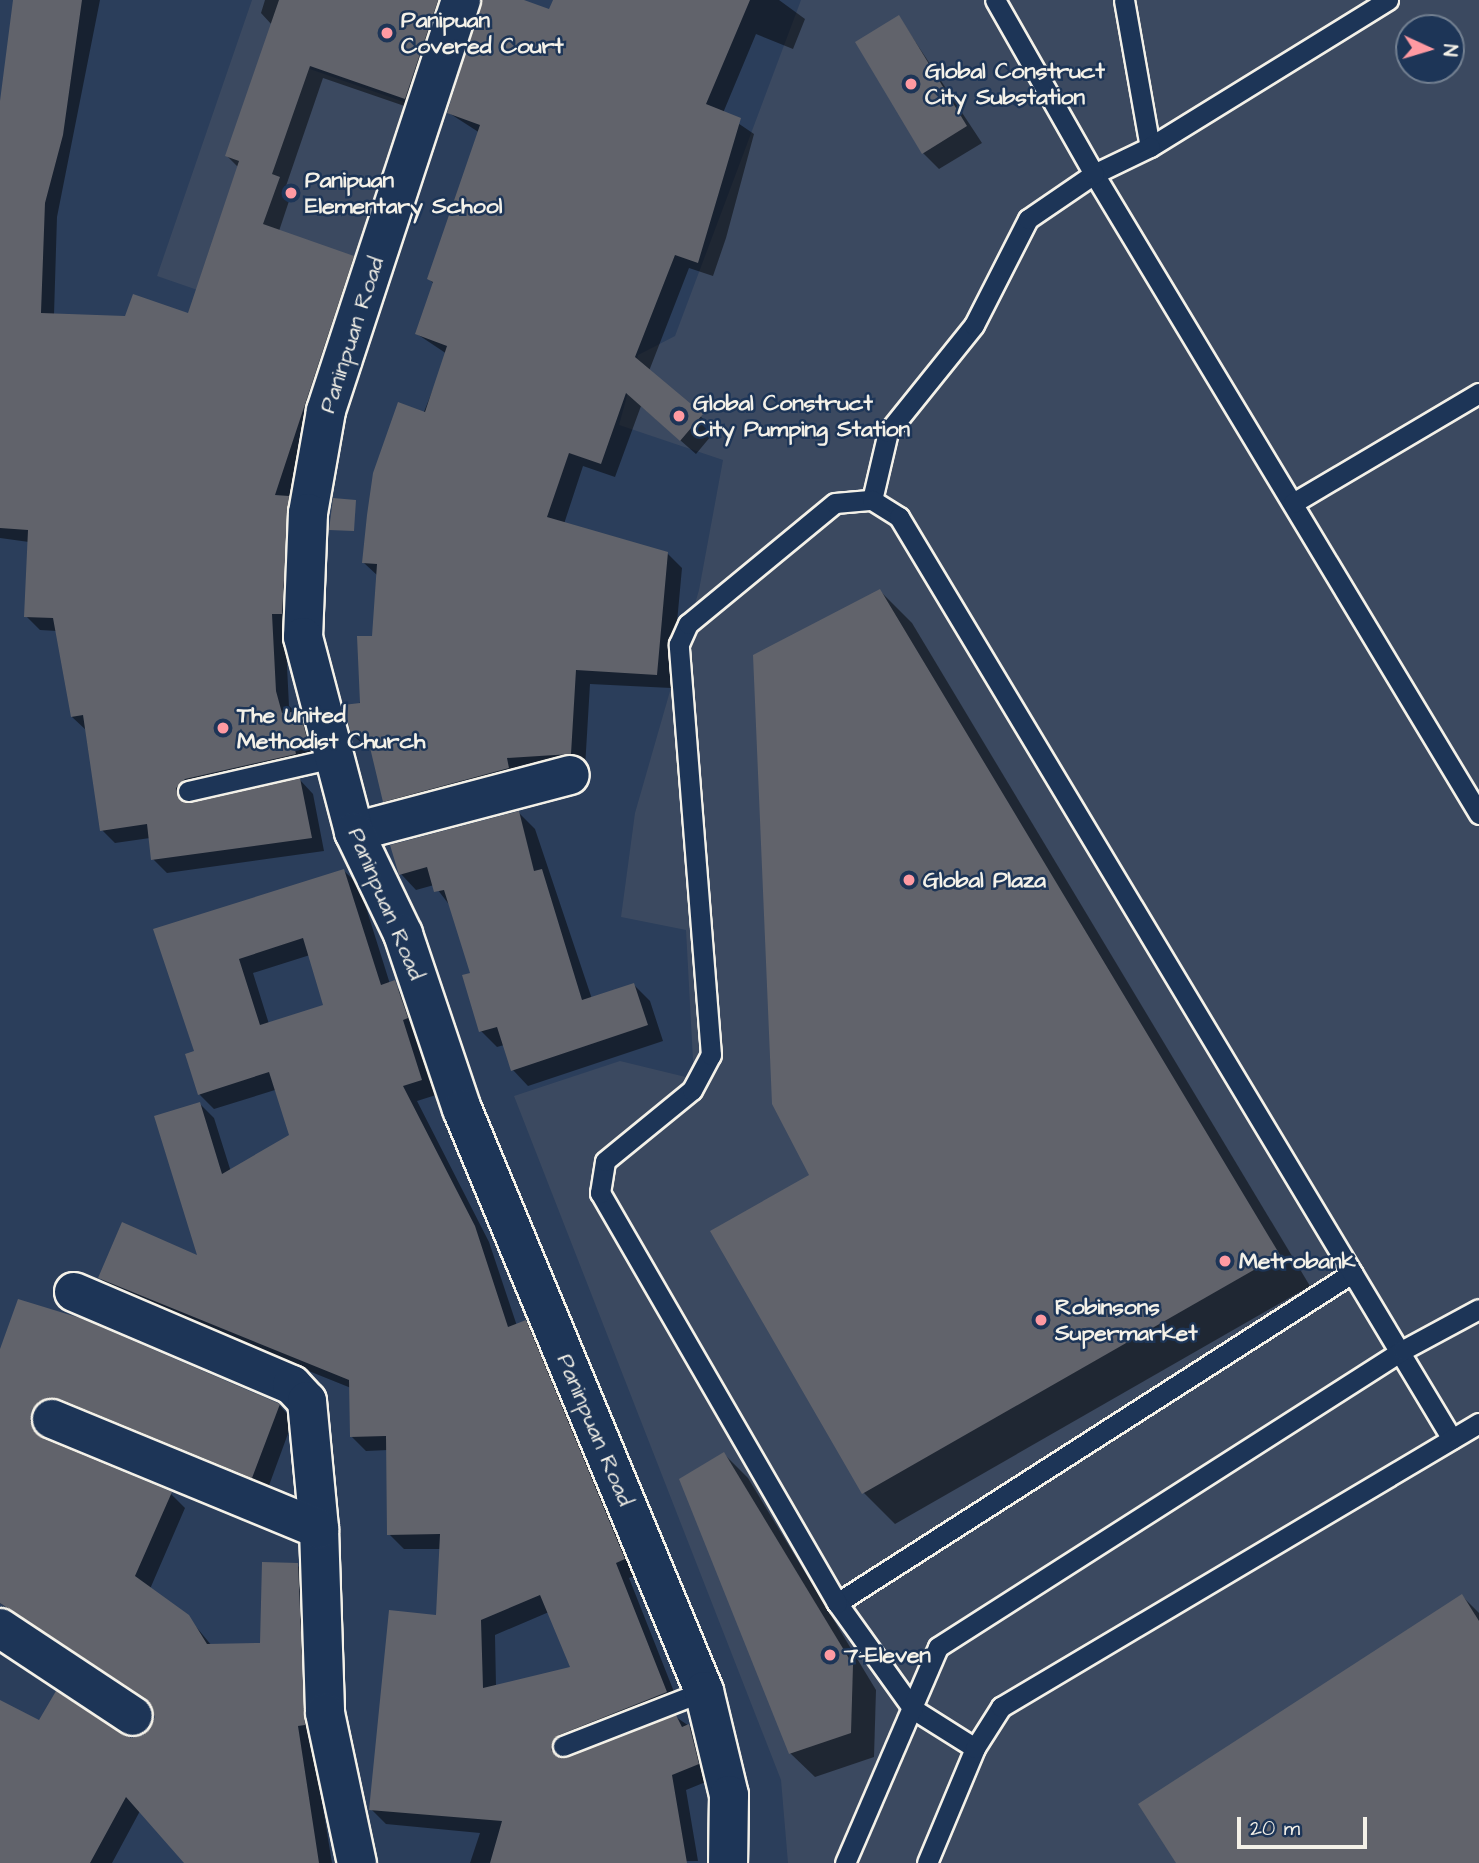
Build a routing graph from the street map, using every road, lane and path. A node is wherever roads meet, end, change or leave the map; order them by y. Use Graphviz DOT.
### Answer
graph roads {
  1 [pos="461,0"];
  2 [pos="995,0"];
  3 [pos="1124,0"];
  4 [pos="1388,0"];
  5 [pos="1150,147"];
  6 [pos="1094,174"];
  7 [pos="1479,393"];
  8 [pos="872,500"];
  9 [pos="1293,503"];
  10 [pos="333,758"];
  11 [pos="570,775"];
  12 [pos="188,791"];
  13 [pos="1479,814"];
  14 [pos="354,832"];
  15 [pos="1352,1273"];
  16 [pos="74,1292"];
  17 [pos="1479,1310"];
  18 [pos="1403,1350"];
  19 [pos="52,1419"];
  20 [pos="1479,1423"];
  21 [pos="1452,1439"];
  22 [pos="319,1529"];
  23 [pos="837,1604"];
  24 [pos="0,1628"];
  25 [pos="704,1691"];
  26 [pos="913,1709"];
  27 [pos="133,1716"];
  28 [pos="563,1746"];
  29 [pos="975,1748"];
  30 [pos="357,1863"];
  31 [pos="727,1863"];
  32 [pos="845,1863"];
  33 [pos="927,1863"];
  1 -- 10 [label="main road, Paninpuan Road"];
  2 -- 6 [label="lane"];
  3 -- 5 [label="lane"];
  4 -- 5 [label="lane"];
  5 -- 6 [label="lane"];
  6 -- 8 [label="lane"];
  6 -- 9 [label="lane"];
  7 -- 9 [label="lane"];
  8 -- 15 [label="lane"];
  8 -- 23 [label="lane"];
  9 -- 13 [label="lane"];
  10 -- 12 [label="lane"];
  10 -- 14 [label="main road, Paninpuan Road"];
  11 -- 14 [label="main road"];
  14 -- 25 [label="main road, Paninpuan Road"];
  15 -- 18 [label="lane"];
  15 -- 23 [label="lane"];
  16 -- 22 [label="main road"];
  17 -- 18 [label="lane"];
  18 -- 21 [label="lane"];
  18 -- 26 [label="lane"];
  19 -- 22 [label="main road"];
  20 -- 21 [label="lane"];
  21 -- 29 [label="lane"];
  22 -- 30 [label="main road"];
  23 -- 26 [label="lane"];
  24 -- 27 [label="main road"];
  25 -- 28 [label="lane"];
  25 -- 31 [label="main road, Paninpuan Road"];
  26 -- 29 [label="lane"];
  26 -- 32 [label="lane"];
  29 -- 33 [label="lane"];
}
